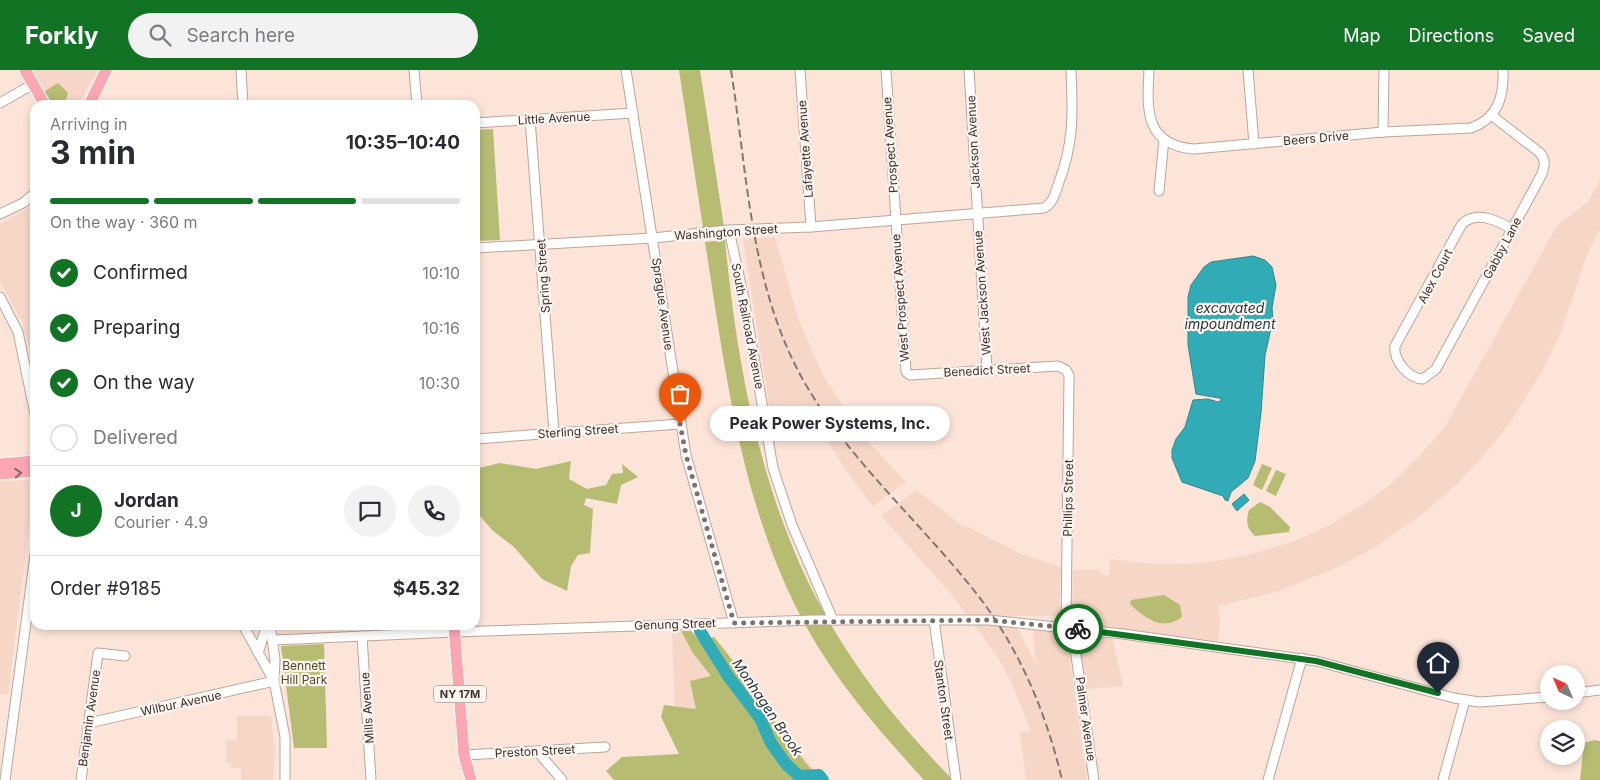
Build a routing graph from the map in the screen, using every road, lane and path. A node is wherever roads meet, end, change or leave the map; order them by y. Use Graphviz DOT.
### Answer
graph roads {
  1 [pos="25,70"];
  2 [pos="106,70"];
  3 [pos="241,70"];
  4 [pos="414,70"];
  5 [pos="626,70"];
  6 [pos="800,70"];
  7 [pos="886,70"];
  8 [pos="969,70"];
  9 [pos="1071,70"];
  10 [pos="1149,70"];
  11 [pos="1248,70"];
  12 [pos="1384,70"];
  13 [pos="1503,70"];
  14 [pos="28,87"];
  15 [pos="42,100"];
  16 [pos="91,100"];
  17 [pos="243,100"];
  18 [pos="417,100"];
  19 [pos="0,103"];
  20 [pos="633,113"];
  21 [pos="1491,115"];
  22 [pos="530,119"];
  23 [pos="480,123"];
  24 [pos="1383,132"];
  25 [pos="1164,139"];
  26 [pos="1254,144"];
  27 [pos="1159,191"];
  28 [pos="30,197"];
  29 [pos="0,214"];
  30 [pos="977,215"];
  31 [pos="895,220"];
  32 [pos="811,227"];
  33 [pos="1512,228"];
  34 [pos="730,230"];
  35 [pos="653,238"];
  36 [pos="540,244"];
  37 [pos="480,248"];
  38 [pos="0,297"];
  39 [pos="987,370"];
  40 [pos="1066,370"];
  41 [pos="908,374"];
  42 [pos="1409,374"];
  43 [pos="30,390"];
  44 [pos="680,424"];
  45 [pos="554,432"];
  46 [pos="480,439"];
  47 [pos="30,461"];
  48 [pos="0,464"];
  49 [pos="30,471"];
  50 [pos="0,474"];
  51 [pos="30,592"];
  52 [pos="833,620"];
  53 [pos="934,620"];
  54 [pos="734,623"];
  55 [pos="480,628"];
  56 [pos="1069,628"];
  57 [pos="245,630"];
  58 [pos="267,630"];
  59 [pos="271,630"];
  60 [pos="431,630"];
  61 [pos="454,630"];
  62 [pos="362,636"];
  63 [pos="274,640"];
  64 [pos="258,653"];
  65 [pos="125,656"];
  66 [pos="1302,658"];
  67 [pos="274,681"];
  68 [pos="1600,690"];
  69 [pos="1585,692"];
  70 [pos="1540,698"];
  71 [pos="1466,700"];
  72 [pos="88,723"];
  73 [pos="605,747"];
  74 [pos="537,751"];
  75 [pos="464,756"];
  76 [pos="5,780"];
  77 [pos="81,780"];
  78 [pos="285,780"];
  79 [pos="371,780"];
  80 [pos="466,780"];
  81 [pos="471,780"];
  82 [pos="562,780"];
  83 [pos="956,780"];
  84 [pos="1094,780"];
  85 [pos="1268,780"];
  86 [pos="1443,780"];
  1 -- 15 [label="main road"];
  2 -- 16 [label="main road"];
  3 -- 17 [label="street"];
  4 -- 18 [label="street"];
  5 -- 20 [label="street, Sprague Avenue"];
  6 -- 32 [label="street, Lafayette Avenue"];
  7 -- 31 [label="street, Prospect Avenue"];
  8 -- 30 [label="street, Jackson Avenue"];
  9 -- 30 [label="street"];
  10 -- 25 [label="street"];
  11 -- 26 [label="street"];
  12 -- 24 [label="street"];
  13 -- 21 [label="street"];
  14 -- 19 [label="street"];
  20 -- 22 [label="street, Little Avenue"];
  20 -- 35 [label="street, Sprague Avenue"];
  21 -- 24 [label="street, Beers Drive"];
  21 -- 33 [label="street, Gabby Lane"];
  22 -- 23 [label="street, Little Avenue"];
  22 -- 36 [label="street, Spring Street"];
  24 -- 26 [label="street, Beers Drive"];
  25 -- 26 [label="street, Beers Drive"];
  25 -- 27 [label="street"];
  28 -- 29 [label="street"];
  30 -- 31 [label="street, Washington Street"];
  30 -- 39 [label="street, West Jackson Avenue"];
  31 -- 32 [label="street, Washington Street"];
  31 -- 41 [label="street, West Prospect Avenue"];
  32 -- 34 [label="street, Washington Street"];
  33 -- 42 [label="street, Gabby Lane"];
  33 -- 42 [label="street, Alex Court"];
  34 -- 35 [label="street, Washington Street"];
  34 -- 52 [label="street, South Railroad Avenue"];
  35 -- 36 [label="street, Washington Street"];
  35 -- 44 [label="street, Sprague Avenue"];
  36 -- 37 [label="street, Washington Street"];
  36 -- 45 [label="street, Spring Street"];
  38 -- 43 [label="street"];
  39 -- 40 [label="street, Benedict Street"];
  39 -- 41 [label="street, Benedict Street"];
  40 -- 56 [label="street, Phillips Street"];
  44 -- 45 [label="street, Sterling Street"];
  44 -- 54 [label="street, Sprague Avenue"];
  45 -- 46 [label="street, Sterling Street"];
  47 -- 48 [label="main road"];
  50 -- 49 [label="main road, one-way"];
  51 -- 76 [label="street"];
  52 -- 53 [label="street, Genung Street"];
  52 -- 54 [label="street, Genung Street"];
  53 -- 56 [label="street, Genung Street"];
  53 -- 83 [label="street, Stanton Street"];
  54 -- 55 [label="street, Genung Street"];
  56 -- 66 [label="street, Genung Street"];
  56 -- 84 [label="street, Palmer Avenue"];
  57 -- 64 [label="street"];
  58 -- 64 [label="street"];
  59 -- 63 [label="street"];
  60 -- 62 [label="street, Genung Street"];
  61 -- 75 [label="main road, NY 17M"];
  62 -- 63 [label="street, Genung Street"];
  62 -- 79 [label="street, Mills Avenue"];
  63 -- 67 [label="street"];
  64 -- 67 [label="street"];
  65 -- 72 [label="street, Benjamin Avenue"];
  66 -- 71 [label="street, Genung Street"];
  66 -- 85 [label="street"];
  67 -- 72 [label="street, Wilbur Avenue"];
  67 -- 78 [label="street"];
  68 -- 69 [label="street"];
  70 -- 71 [label="street, Genung Street"];
  71 -- 86 [label="street"];
  72 -- 77 [label="street, Benjamin Avenue"];
  73 -- 74 [label="street, Preston Street"];
  74 -- 75 [label="street, Preston Street"];
  74 -- 82 [label="street"];
  75 -- 80 [label="street"];
  75 -- 81 [label="main road, NY 17M"];
}
